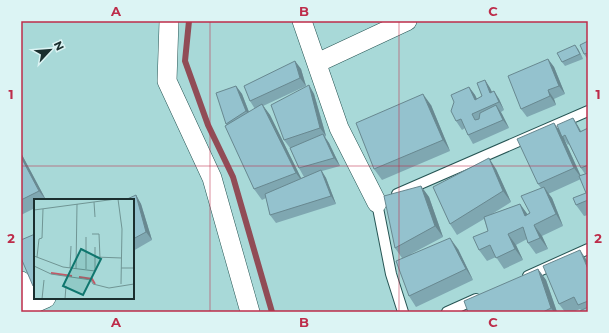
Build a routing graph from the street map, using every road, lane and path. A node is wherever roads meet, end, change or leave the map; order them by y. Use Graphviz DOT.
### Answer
graph roads {
  1 [pos="170,21"];
  2 [pos="302,21"];
  3 [pos="406,21"];
  4 [pos="316,63"];
  5 [pos="588,112"];
  6 [pos="377,203"];
  7 [pos="588,249"];
  8 [pos="21,281"];
  9 [pos="518,281"];
  10 [pos="482,296"];
  11 [pos="33,304"];
  12 [pos="250,312"];
  13 [pos="402,312"];
  14 [pos="447,312"];
  1 -- 12 [label="street"];
  2 -- 4 [label="street"];
  3 -- 4 [label="street"];
  4 -- 6 [label="street"];
  5 -- 6 [label="lane"];
  6 -- 13 [label="lane"];
  7 -- 9 [label="lane"];
  8 -- 11 [label="street"];
  10 -- 14 [label="lane"];
}
